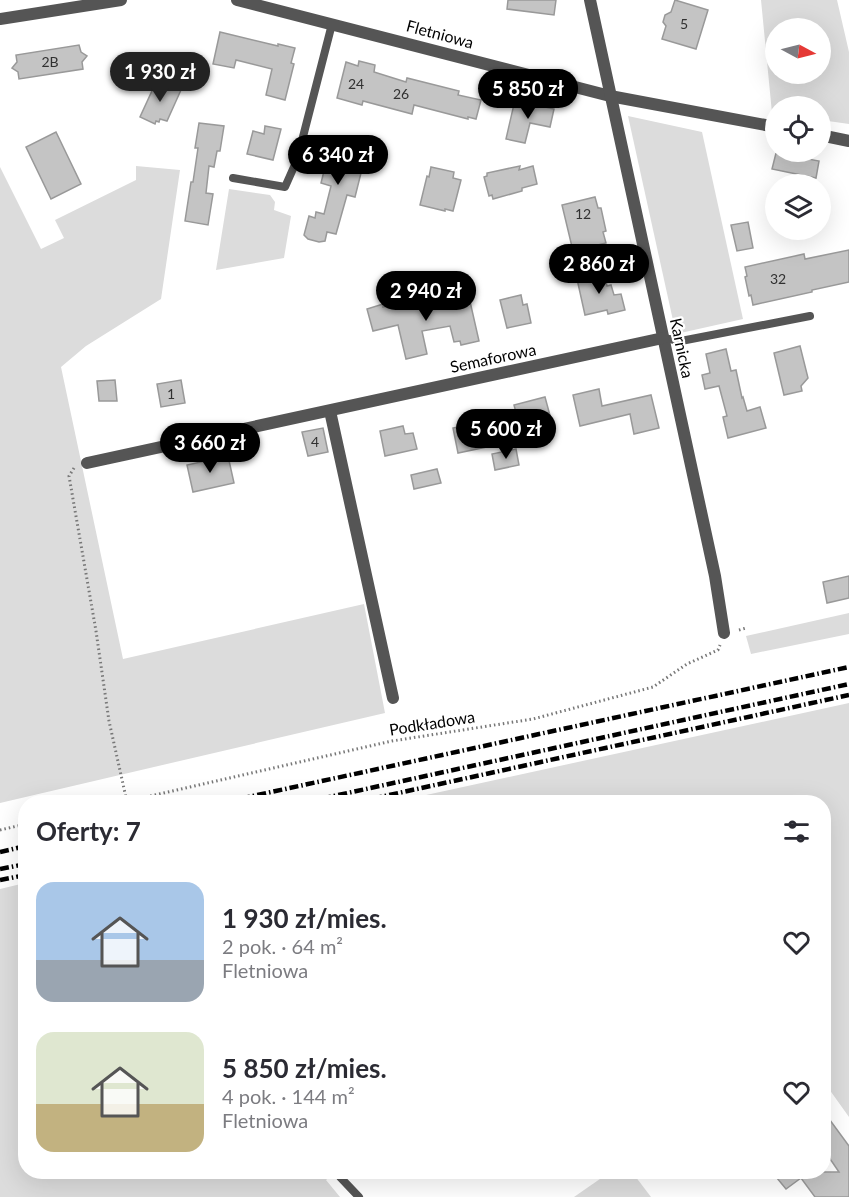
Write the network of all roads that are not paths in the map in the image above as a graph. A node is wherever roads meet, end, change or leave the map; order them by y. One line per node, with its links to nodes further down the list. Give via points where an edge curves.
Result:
1 (121, 0): 4 (street)
2 (237, 0): 5 (street, Fletniowa)
3 (590, 0): 6 (street, Karnicka)
4 (0, 19)
5 (332, 24): 6 (street, Fletniowa); 10 (lane, via 297,160 285,187)
6 (610, 96): 7 (street, Fletniowa); 12 (street, Karnicka)
7 (765, 125)
8 (831, 137): 9 (street)
9 (849, 141)
10 (233, 178)
11 (810, 316): 12 (lane, via 681,341)
12 (663, 338): 13 (street, Semaforowa); 15 (street, Karnicka)
13 (330, 411): 14 (street, Semaforowa); 16 (street)
14 (87, 464)
15 (724, 633)
16 (393, 698)
17 (342, 1179): 18 (lane)
18 (359, 1197)

